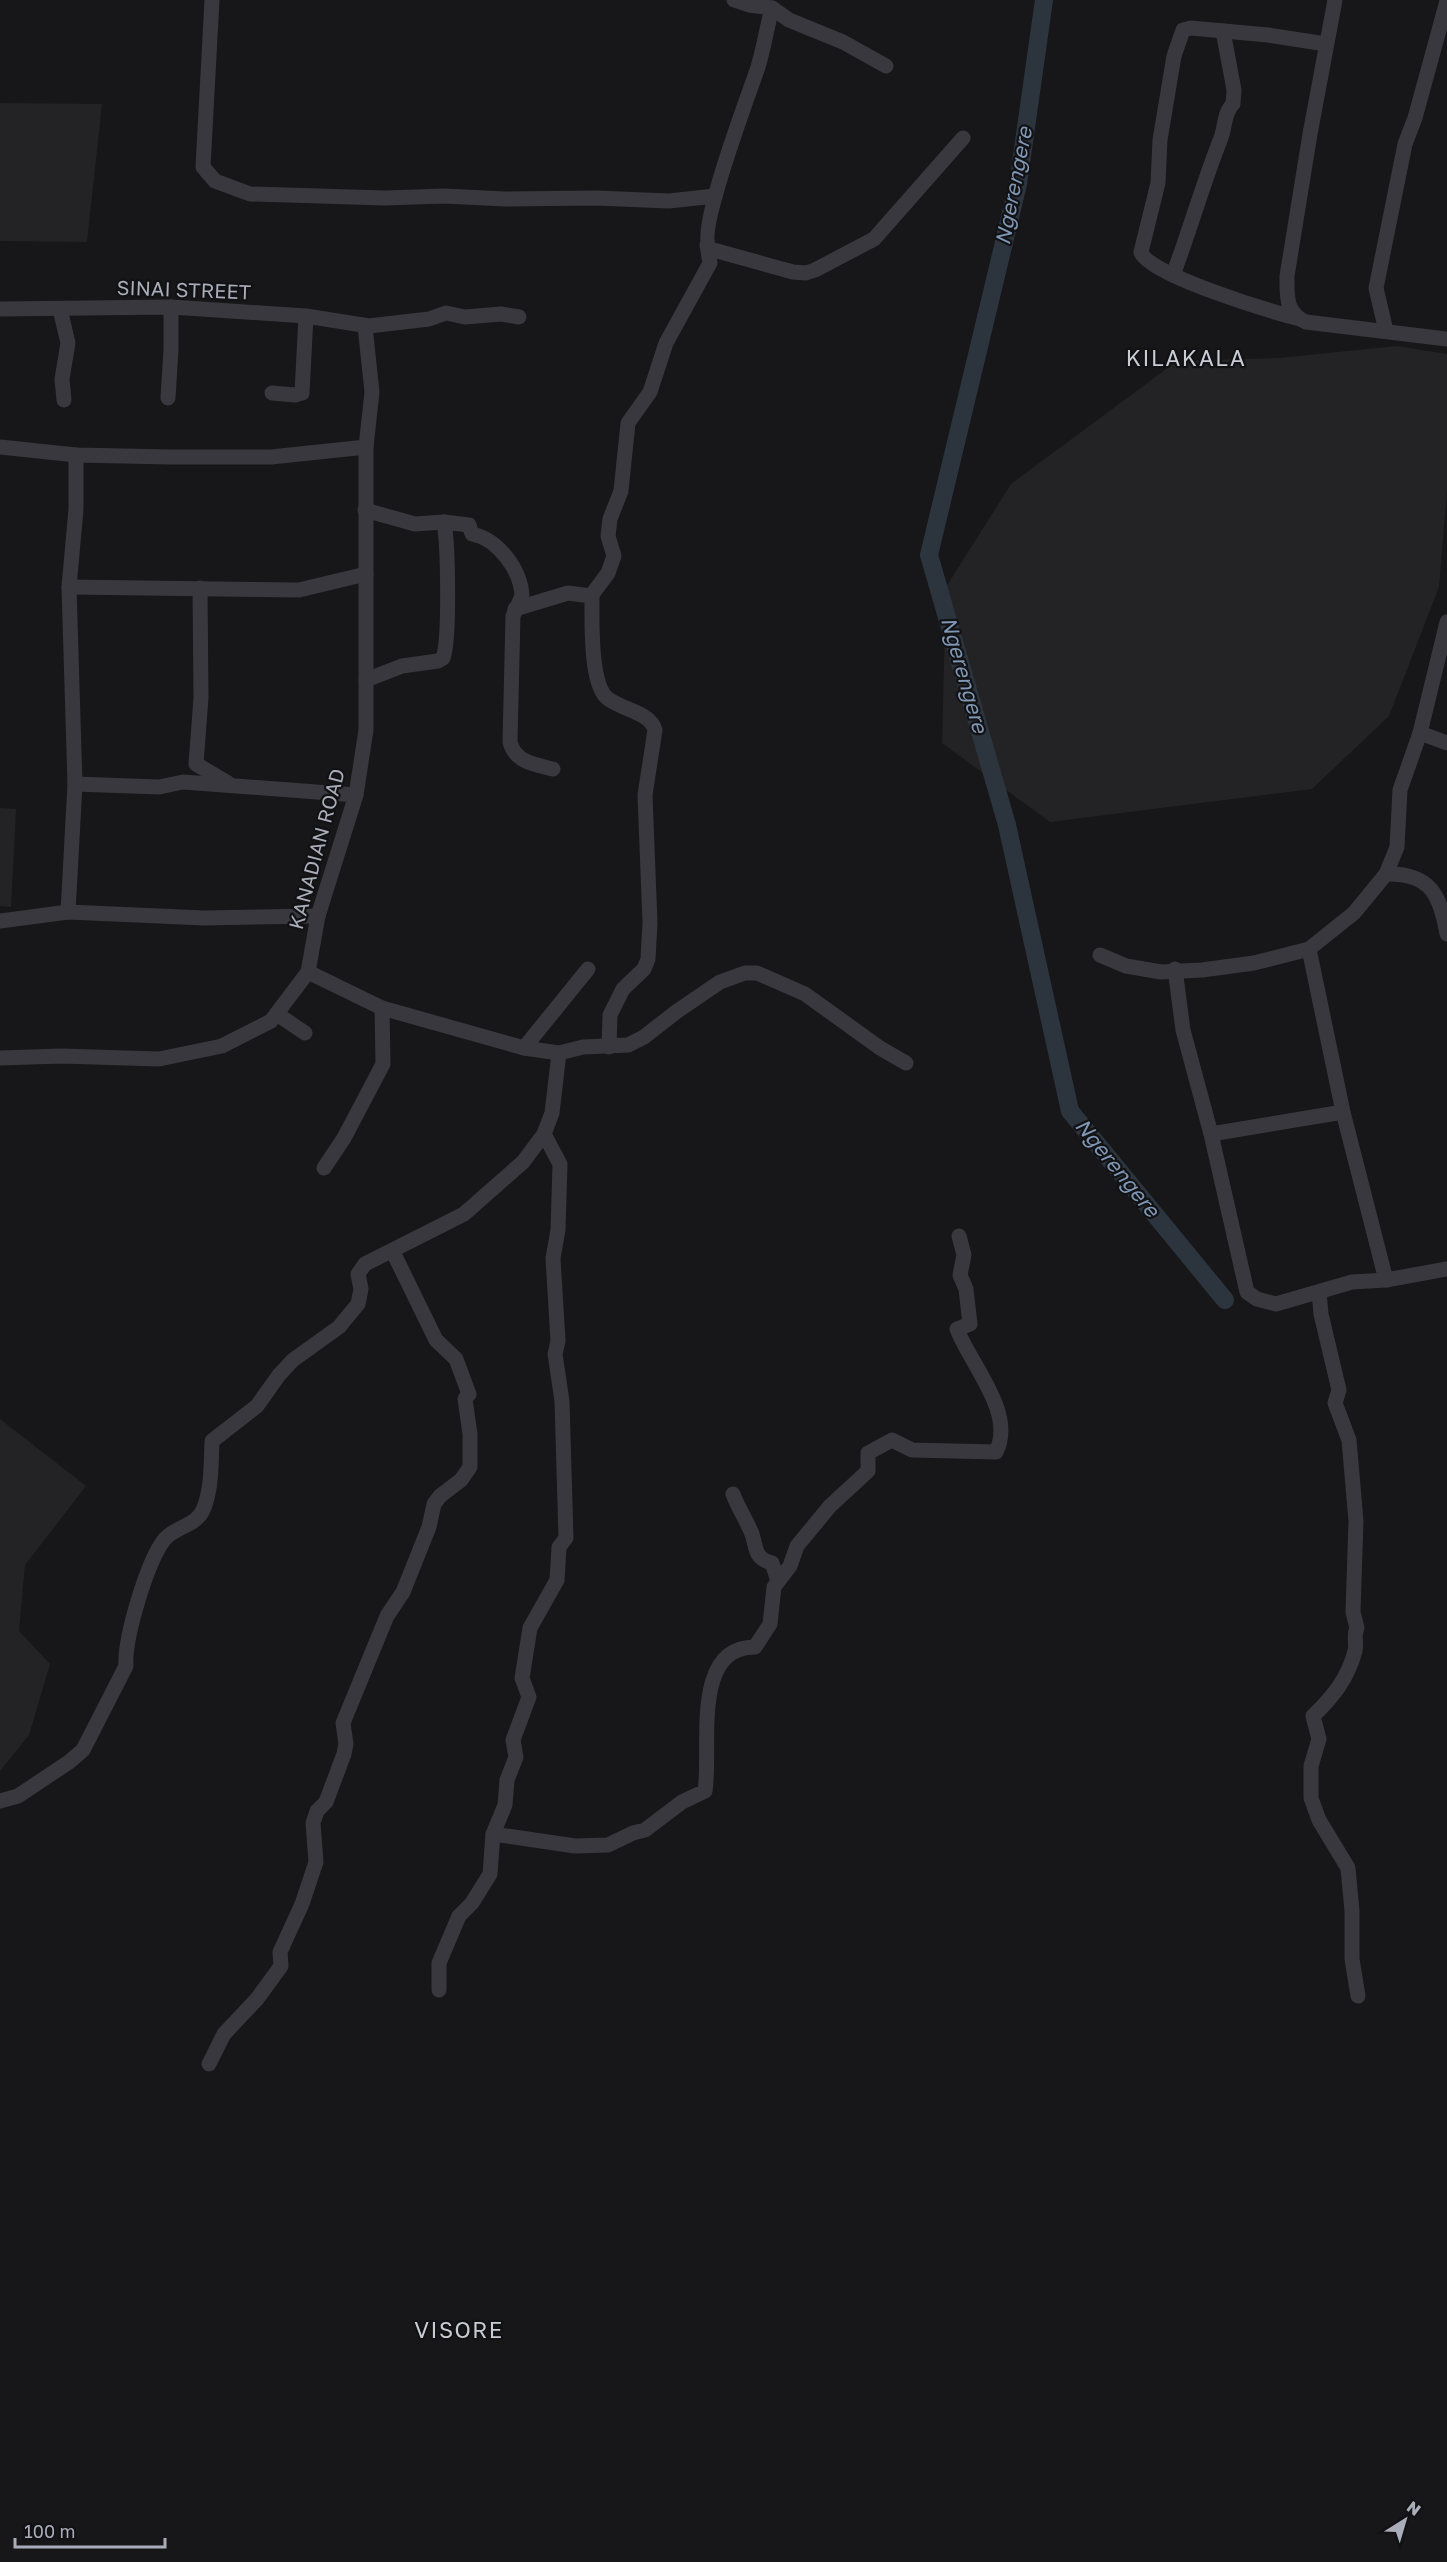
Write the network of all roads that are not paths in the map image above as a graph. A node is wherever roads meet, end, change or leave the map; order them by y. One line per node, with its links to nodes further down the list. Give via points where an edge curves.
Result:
1 (212, 0): 10 (street, via 203,167 215,181 235,190 327,197 669,201)
2 (734, 0): 5 (street)
3 (1335, 0): 7 (street)
4 (1447, 1): 20 (street, via 1405,144 1376,288)
5 (772, 8): 8 (street); 10 (street)
6 (1223, 31): 7 (street); 12 (street, via 1233,104 1228,108); 12 (street, via 1183,30 1174,56 1160,140 1158,183 1141,252 1149,263)
7 (1326, 44): 18 (street, via 1287,276 1286,300)
8 (886, 66)
9 (963, 138): 11 (street, via 874,239 814,270 788,271 715,251)
10 (716, 196): 11 (street)
11 (707, 244): 33 (street, via 710,263 666,343 650,392 628,423 621,492 609,519 608,536 614,556 608,573)
12 (1173, 275): 18 (street, via 1236,300)
13 (171, 307): 15 (street, SINAI STREET); 16 (street, SINAI STREET); 23 (street)
14 (0, 309): 15 (street, SINAI STREET)
15 (60, 309): 24 (street, via 68,343 62,379)
16 (306, 316): 19 (street, SINAI STREET); 22 (street, via 302,393)
17 (519, 317): 19 (street, SINAI STREET, via 446,313 429,319)
18 (1300, 318): 20 (street, via 1306,322)
19 (365, 326): 26 (street, KANADIAN ROAD, via 372,392)
20 (1386, 331): 21 (street)
21 (1447, 339)
22 (272, 393)
23 (168, 398)
24 (64, 400)
25 (0, 447): 27 (street)
26 (366, 447): 27 (street, via 272,457); 28 (street, KANADIAN ROAD)
27 (76, 455): 31 (street)
28 (365, 510): 29 (street, via 415,524); 30 (street, KANADIAN ROAD)
29 (444, 522): 34 (street, via 469,525 472,534 488,540 504,556 522,591); 36 (street, via 447,620 443,658 402,666)
30 (366, 574): 32 (street, via 299,590); 36 (street, KANADIAN ROAD)
31 (69, 587): 32 (street); 42 (street)
32 (200, 588): 39 (street, via 201,698)
33 (592, 595): 34 (street, via 568,593); 58 (street, via 595,667 601,689 616,704 651,721 655,730 645,795 648,958 644,969 623,989 610,1015)
34 (515, 609): 40 (street, via 508,706 511,749 524,762)
35 (1447, 622): 37 (street)
36 (366, 680): 44 (street, KANADIAN ROAD, via 366,730)
37 (1420, 733): 38 (street); 45 (street, via 1400,790 1397,847)
38 (1447, 743)
39 (196, 764): 41 (street); 43 (street)
40 (553, 769)
41 (183, 782): 42 (street, via 159,787); 43 (street)
42 (75, 784): 46 (street)
43 (234, 786): 44 (street)
44 (356, 795): 47 (street, KANADIAN ROAD)
45 (1386, 874): 49 (street, via 1414,878 1434,889); 50 (street, via 1354,913)
46 (68, 912): 47 (street, via 204,918); 48 (street)
47 (318, 916): 54 (street, KANADIAN ROAD)
48 (0, 921)
49 (1447, 934)
50 (1309, 949): 53 (street, via 1254,963 1202,970); 63 (street)
51 (1100, 955): 53 (street, via 1142,970)
52 (588, 969): 59 (street)
53 (1174, 969): 65 (street, via 1183,1030)
54 (308, 972): 55 (street); 56 (street, KANADIAN ROAD)
55 (382, 1008): 59 (street); 66 (street, via 382,1064)
56 (277, 1014): 57 (street); 61 (street, KANADIAN ROAD, via 263,1026 222,1046 159,1059)
57 (305, 1033)
58 (609, 1047): 60 (street, via 583,1047); 62 (street, via 628,1045 644,1037 711,987 752,972 805,994)
59 (524, 1048): 60 (street)
60 (559, 1053): 64 (street, via 552,1113)
61 (0, 1058)
62 (906, 1063)
63 (1343, 1112): 65 (street); 70 (street)
64 (544, 1134): 68 (street, via 524,1162 464,1214); 75 (street, via 560,1164 554,1258 558,1341 555,1354 562,1401 566,1538 559,1547 557,1580 530,1628 522,1678 529,1697 513,1740 516,1756 507,1780 505,1805)
65 (1211, 1134): 71 (street, via 1245,1288 1255,1298 1276,1304)
66 (324, 1168)
67 (959, 1236): 73 (street, via 964,1255 960,1275 966,1289 970,1324 957,1329 998,1410 997,1450 912,1450 892,1440 874,1448 868,1453 868,1471 801,1540 790,1566)
68 (393, 1252): 74 (street, via 375,1258 358,1274 358,1304 339,1328 293,1360 257,1406 212,1441 208,1495 202,1512 166,1538 158,1550 137,1600 125,1652 126,1666 83,1750 18,1796); 78 (street, via 436,1340 456,1359 462,1374 469,1394 465,1400 470,1467 435,1504 404,1592 387,1616 343,1724 344,1754 326,1802 313,1823 316,1862 280,1952 281,1966 224,2034)
69 (1447, 1269): 70 (street)
70 (1386, 1280): 71 (street, via 1352,1282)
71 (1319, 1292): 77 (street, via 1339,1390 1335,1403 1349,1440 1356,1521 1353,1612 1357,1628 1356,1649 1336,1694 1313,1716 1318,1739 1309,1784 1319,1820 1348,1868 1353,1974)
72 (733, 1494): 73 (street, via 752,1534 754,1550 762,1560 772,1563)
73 (778, 1581): 75 (street, via 770,1624 755,1647 734,1654 714,1671 708,1695 705,1791 682,1802 645,1830 608,1845 575,1846)
74 (0, 1801)
75 (493, 1834): 76 (street, via 490,1874 459,1916 439,1963)
76 (439, 1990)
77 (1358, 1996)
78 (209, 2064)

